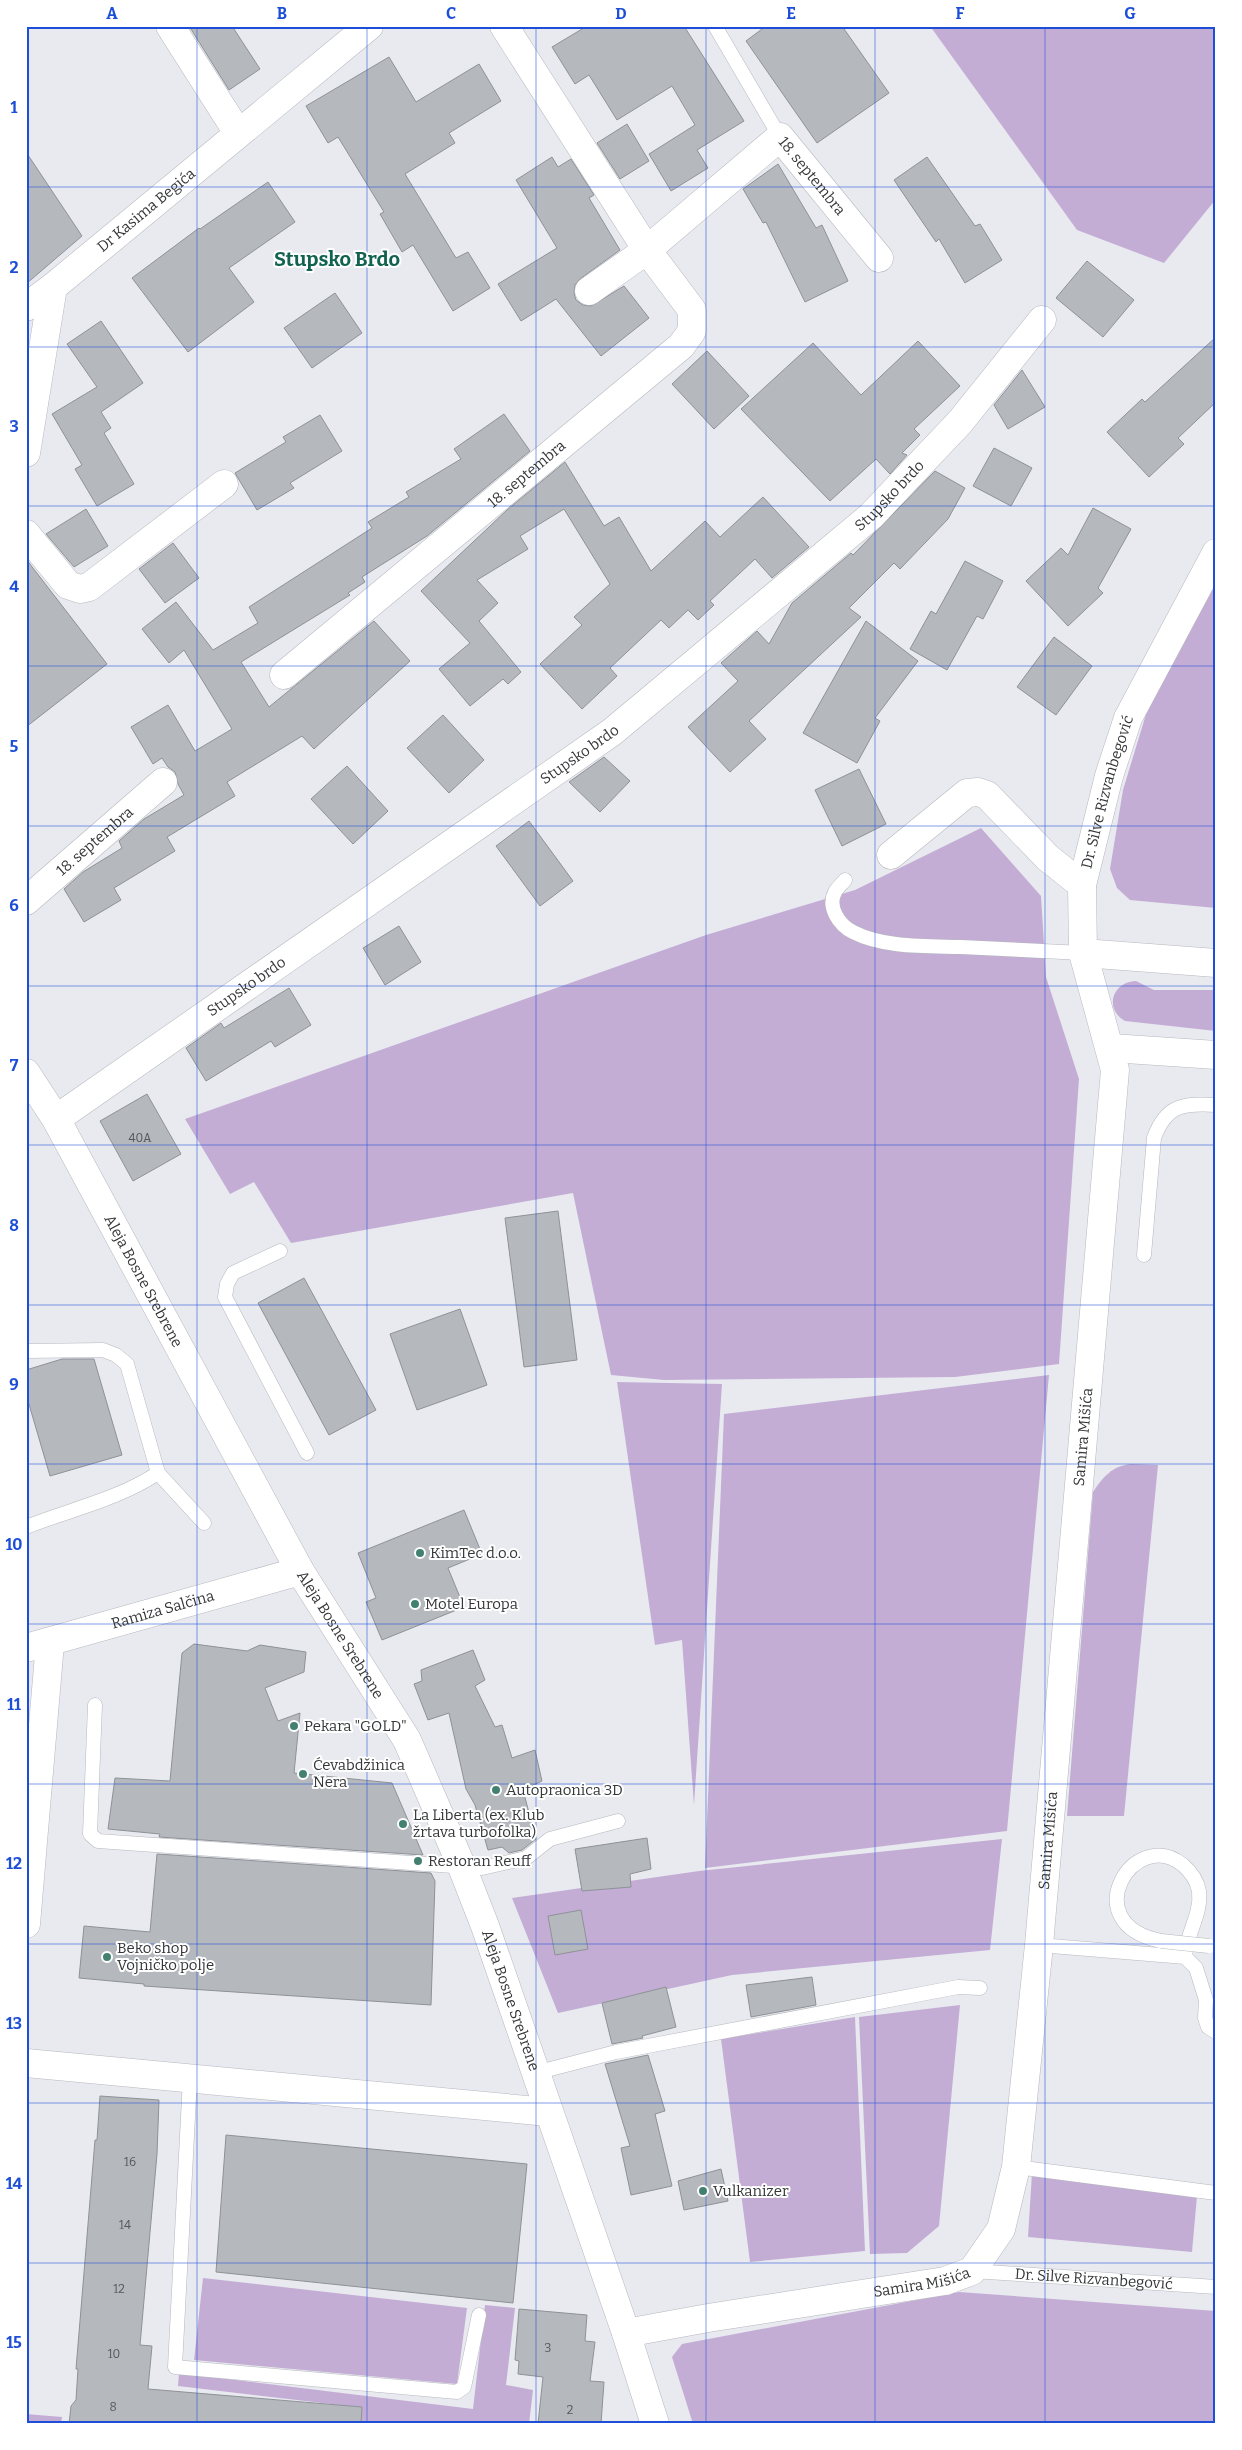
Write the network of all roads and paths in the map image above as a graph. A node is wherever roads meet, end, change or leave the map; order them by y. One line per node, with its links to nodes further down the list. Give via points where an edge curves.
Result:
1 (170, 26): 5 (street)
2 (369, 26): 5 (street, Dr Kasima Begića)
3 (504, 26): 7 (street, 18. septembra)
4 (715, 26): 6 (lane)
5 (238, 133): 9 (street, Dr Kasima Begića)
6 (780, 137): 7 (street, 18. septembra); 8 (street, 18. septembra)
7 (647, 250): 10 (street, 18. septembra); 17 (street, 18. septembra, via 692,310 692,331 681,346)
8 (879, 258)
9 (53, 287): 11 (street, Dr Kasima Begića); 13 (street)
10 (589, 292)
11 (26, 307)
12 (1042, 320): 29 (street, Stupsko brdo, via 960,422 871,516 612,732)
13 (26, 452)
14 (224, 484): 15 (street, via 89,587 80,589 68,585)
15 (26, 534)
16 (1216, 553): 21 (street, Dr. Silve Rizvanbegović, via 1128,718 1109,776)
17 (284, 675)
18 (163, 782): 22 (street, 18. septembra)
19 (890, 854): 21 (street, via 967,793 978,792 987,795 1048,858)
20 (845, 880): 23 (lane, via 834,892 835,917 851,932 861,936 891,943)
21 (1082, 885): 23 (street, Dr. Silve Rizvanbegović)
22 (26, 901)
23 (1083, 953): 24 (street); 25 (street, Dr. Silve Rizvanbegović)
24 (1216, 963)
25 (1111, 1048): 26 (street); 43 (street, Samira Mišića, via 1115,1070)
26 (1216, 1054)
27 (26, 1073): 29 (street, Aleja Bosne Srebrene)
28 (1216, 1105): 31 (lane, via 1184,1105 1172,1110 1159,1124 1154,1138)
29 (56, 1119): 37 (street, Aleja Bosne Srebrene)
30 (280, 1251): 33 (lane, via 232,1273 225,1297)
31 (1144, 1255)
32 (26, 1351): 34 (lane, via 103,1350 127,1364)
33 (307, 1453)
34 (158, 1473): 35 (lane); 36 (lane, via 116,1497)
35 (204, 1523)
36 (26, 1527)
37 (300, 1571): 38 (street, Ramiza Salčina); 41 (street, Aleja Bosne Srebrene, via 407,1740)
38 (38, 1645): 42 (street)
39 (95, 1705): 41 (lane, via 90,1834 98,1841)
40 (618, 1821): 41 (lane, via 550,1839 526,1858 482,1868)
41 (462, 1867): 49 (street, Aleja Bosne Srebrene)
42 (26, 1924)
43 (1039, 1945): 45 (lane); 52 (street, Samira Mišića)
44 (1212, 1947): 45 (lane, bridge, via 1161,1941 1130,1930 1118,1911 1116,1900 1121,1878 1136,1862 1158,1856 1179,1862 1195,1878 1199,1888 1198,1911 1188,1934)
45 (1185, 1958): 47 (lane, via 1196,1968 1206,2000 1205,2018 1208,2027)
46 (980, 1988): 49 (lane, via 958,1987 635,2048)
47 (1216, 2032)
48 (26, 2063): 50 (street)
49 (535, 2073): 51 (street, Aleja Bosne Srebrene)
50 (190, 2078): 51 (street); 56 (lane, via 175,2367 456,2392 464,2387)
51 (548, 2112): 57 (street, Aleja Bosne Srebrene)
52 (1016, 2166): 53 (lane); 54 (street, Samira Mišića, via 1001,2229)
53 (1216, 2193)
54 (972, 2271): 55 (lane, Dr. Silve Rizvanbegović); 57 (street, Samira Mišića, via 945,2282)
55 (1216, 2287)
56 (479, 2315)
57 (626, 2333): 58 (street, Aleja Bosne Srebrene)
58 (655, 2424)

